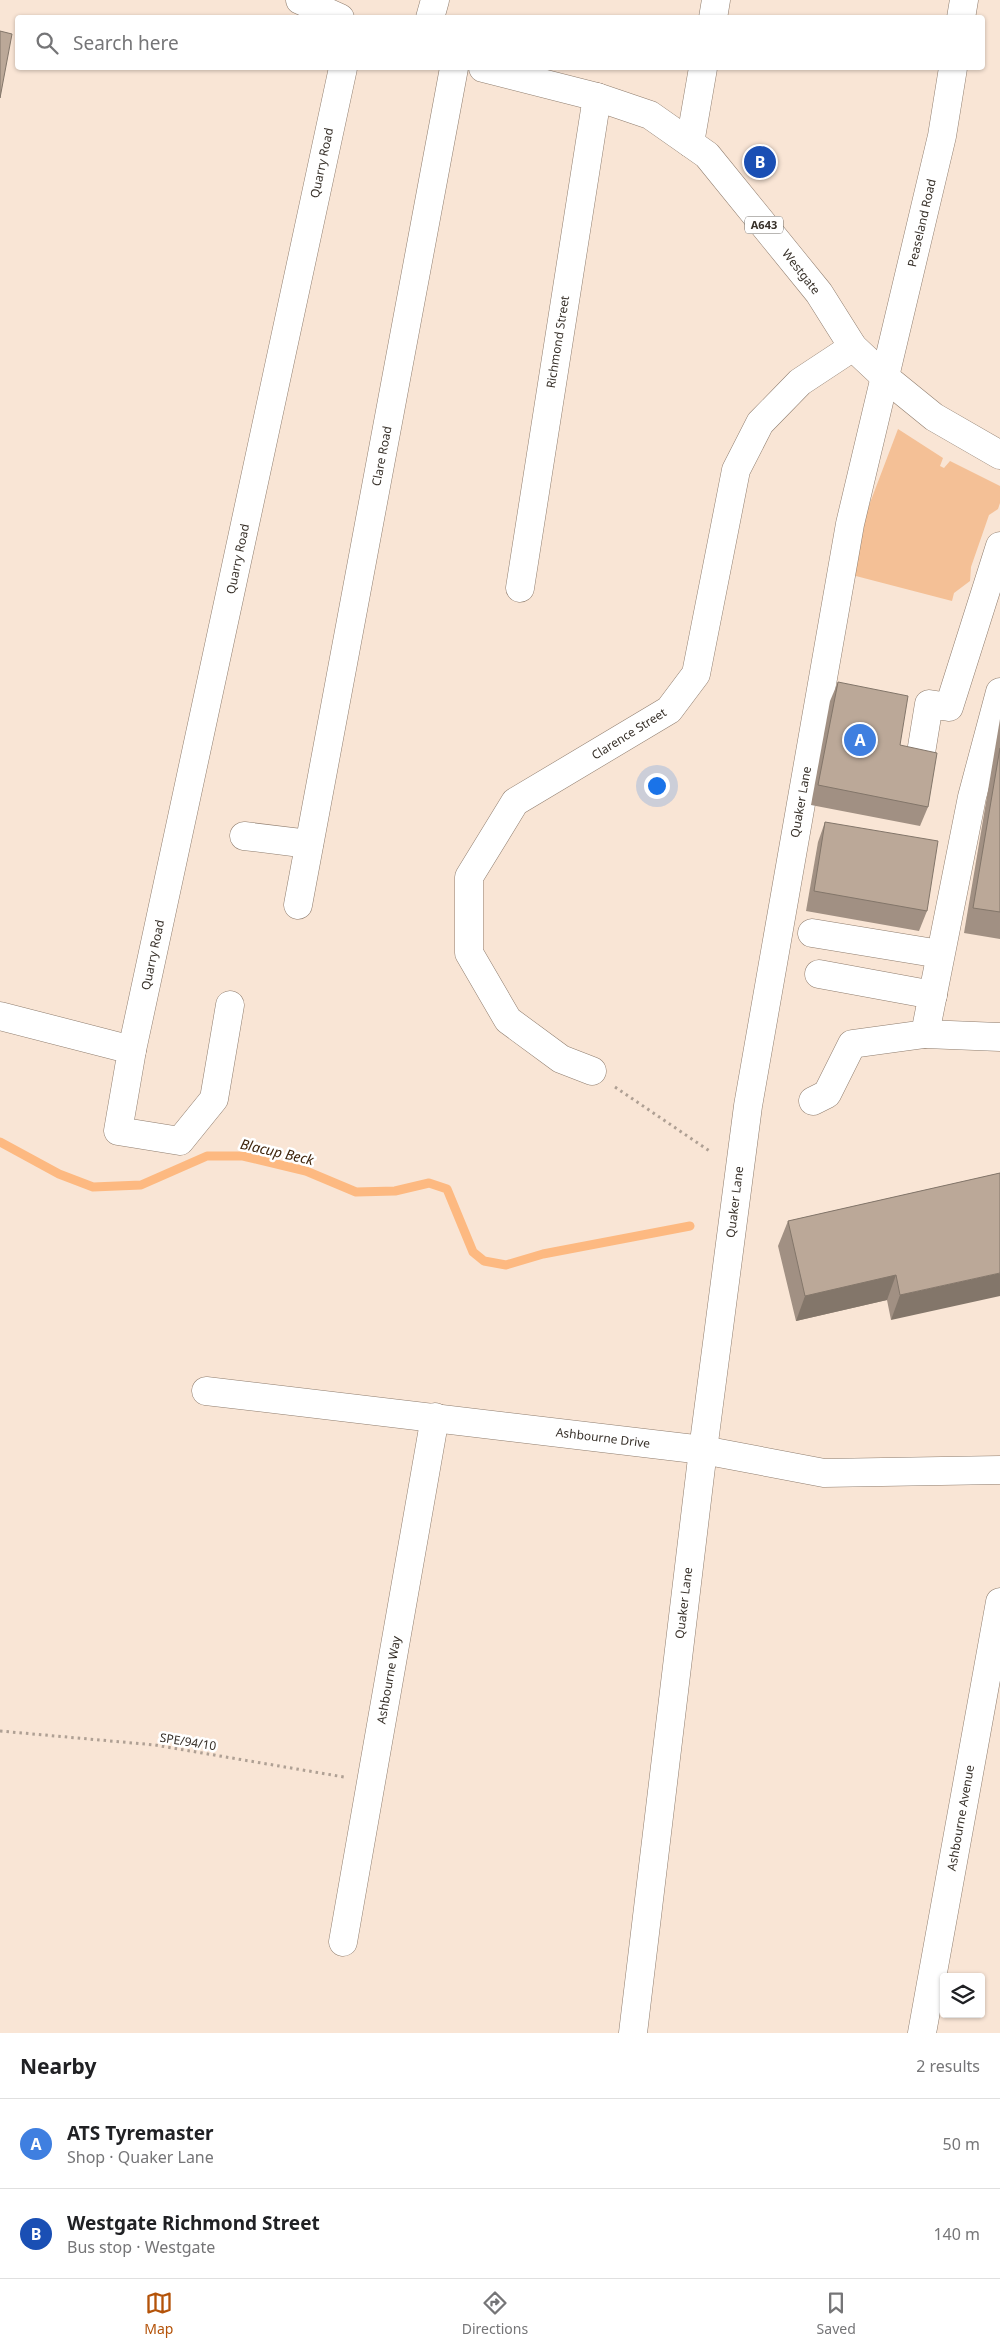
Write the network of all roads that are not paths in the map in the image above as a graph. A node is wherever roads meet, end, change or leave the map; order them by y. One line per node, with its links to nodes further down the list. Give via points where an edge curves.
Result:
1 (300, 0): 5 (street)
2 (435, 0): 6 (street)
3 (716, 0): 7 (street)
4 (964, 0): 8 (street)
5 (333, 15)
6 (431, 15)
7 (714, 15)
8 (962, 15)
9 (343, 70): 34 (street, Quarry Road)
10 (454, 70): 24 (street, Clare Road)
11 (491, 70): 14 (street, Westgate / A643)
12 (704, 70): 15 (street)
13 (953, 70): 17 (street, Peaseland Road, via 942,136)
14 (597, 97): 15 (street, Westgate / A643, via 650,115); 20 (street, Richmond Street)
15 (690, 143): 16 (street, Westgate / A643, via 707,155 757,216 819,294)
16 (853, 347): 17 (street, Westgate / A643); 35 (street, Clarence Street, via 800,382 760,423 736,470 696,674 669,710 515,802 469,877 469,953 508,1020 561,1059)
17 (886, 378): 18 (street, Westgate / A643, via 934,418); 39 (street, Quaker Lane, via 850,524 748,1106)
18 (1000, 455)
19 (1000, 546): 22 (street, via 949,707 929,704)
20 (520, 588)
21 (1000, 692): 27 (street, via 972,797)
22 (920, 758)
23 (244, 836): 24 (street)
24 (309, 844): 25 (street, Clare Road)
25 (298, 905)
26 (812, 933): 27 (street)
27 (940, 954): 29 (street)
28 (819, 974): 29 (street)
29 (933, 995): 32 (street)
30 (230, 1006): 34 (street, Quarry Road, via 214,1099 180,1141 118,1131)
31 (0, 1016): 34 (street)
32 (925, 1034): 33 (street); 36 (street, via 852,1044 827,1094)
33 (1000, 1037)
34 (132, 1050)
35 (592, 1071)
36 (813, 1101)
37 (206, 1391): 38 (street, Ashbourne Drive)
38 (435, 1417): 39 (street, Ashbourne Drive); 42 (street, Ashbourne Way)
39 (703, 1450): 40 (street, Ashbourne Drive, via 824,1473); 43 (street, Quaker Lane)
40 (1000, 1470)
41 (1000, 1602): 44 (street, Ashbourne Avenue)
42 (343, 1942)
43 (633, 2033)
44 (922, 2033)

